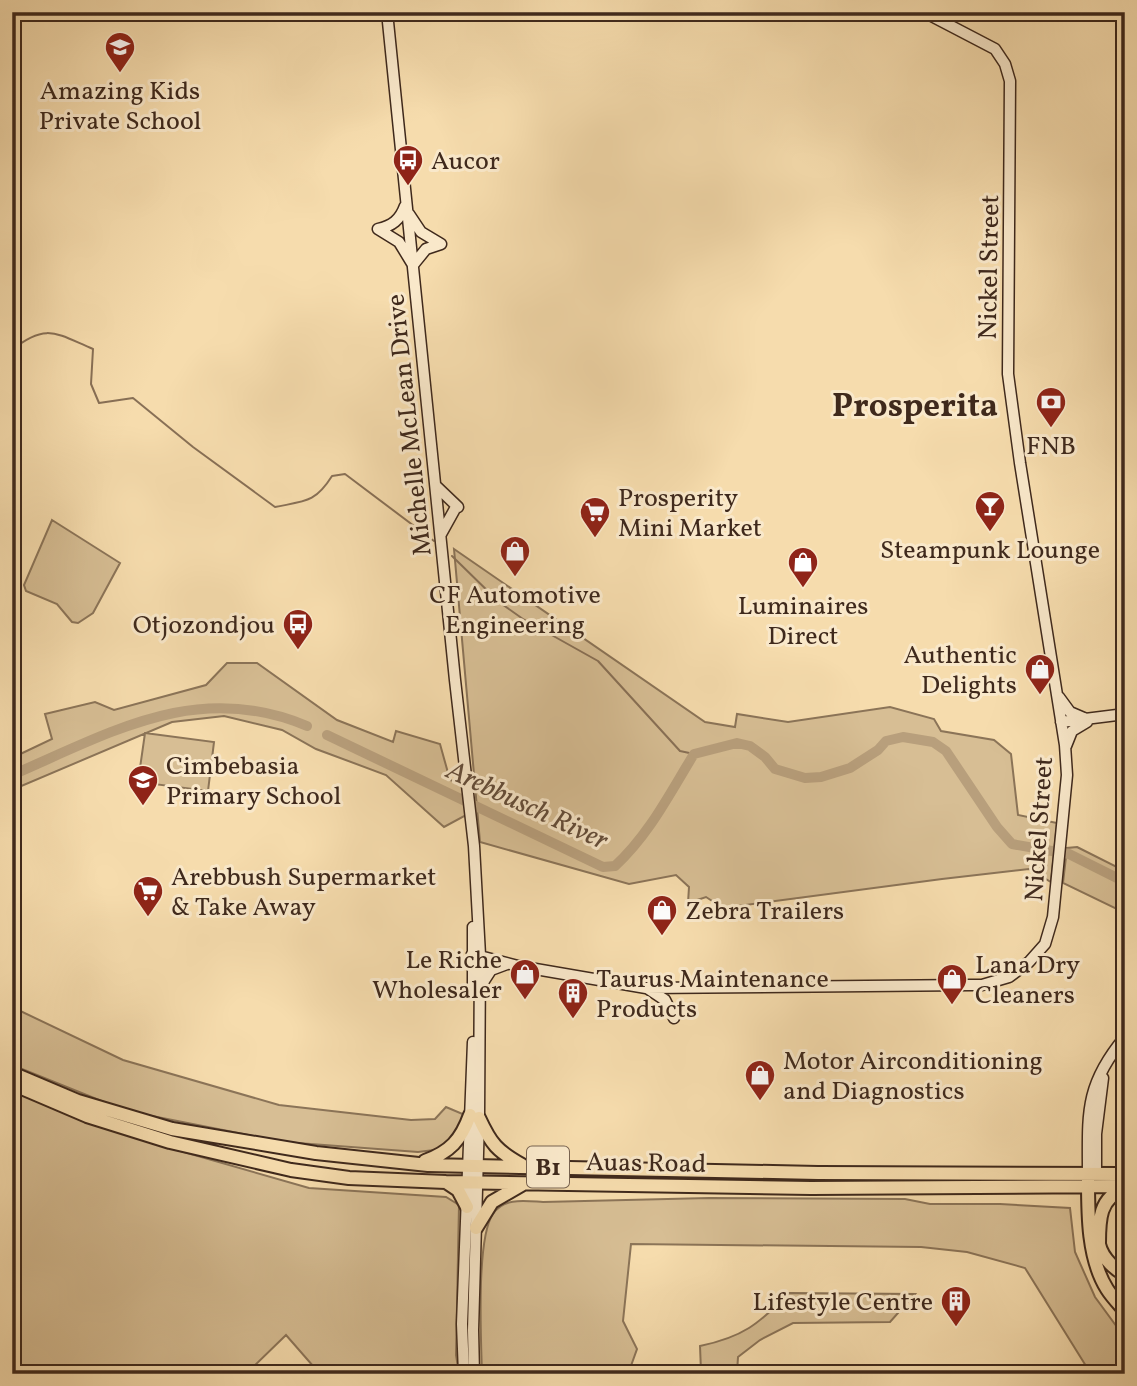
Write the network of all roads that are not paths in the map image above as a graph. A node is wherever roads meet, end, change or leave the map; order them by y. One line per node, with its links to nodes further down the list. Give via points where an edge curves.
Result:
1 (387, 12): 3 (street, Michelle McLean Drive)
2 (924, 12): 7 (street, Nickel Street, via 995,48 1010,81 1008,374)
3 (406, 204): 4 (street, Michelle McLean Drive); 4 (street, via 398,220 378,229 400,242); 4 (street, via 421,232 441,244 426,249)
4 (412, 265): 5 (street, Michelle McLean Drive)
5 (436, 486): 6 (street, Michelle McLean Drive); 6 (street, via 457,507)
6 (440, 534): 12 (street, Michelle McLean Drive)
7 (1057, 690): 9 (street, via 1070,712); 10 (street, Nickel Street)
8 (1125, 714): 9 (street)
9 (1098, 719): 10 (street); 11 (street, via 1084,722 1072,732)
10 (1061, 722): 11 (street, Nickel Street)
11 (1066, 753): 17 (street, Nickel Street, via 1053,917 1045,944 1029,962 1001,980 971,985)
12 (471, 832): 13 (street, Michelle McLean Drive); 14 (street, Michelle McLean Drive)
13 (479, 931): 14 (street, Michelle McLean Drive); 15 (street, via 485,948)
14 (476, 955): 15 (street, Nickel Street); 16 (street, Michelle McLean Drive); 22 (street, Michelle McLean Drive)
15 (507, 964): 16 (street, via 491,970); 17 (street, Nickel Street)
16 (479, 988): 22 (street, Michelle McLean Drive)
17 (646, 988): 18 (street, via 665,1000)
18 (674, 1018)
19 (1125, 1037): 27 (street, via 1107,1059 1089,1106)
20 (12, 1073): 23 (highway, Auas Road / B1, via 78,1101 172,1129)
21 (12, 1084): 28 (highway, Auas Road / B1, via 121,1127 245,1160 349,1178)
22 (475, 1116): 23 (highway, via 453,1146); 24 (street, Michelle McLean Drive); 25 (highway, via 497,1150)
23 (418, 1164): 24 (highway, Auas Road / B1)
24 (473, 1165): 25 (highway, Auas Road / B1); 29 (street, Michelle McLean Drive)
25 (524, 1166): 27 (highway, Auas Road / B1)
26 (1125, 1174): 27 (highway, Auas Road / B1)
27 (1092, 1181): 30 (highway, Auas Road / B1, via 811,1188); 31 (highway, Auas Road / B1); 34 (highway); 36 (highway, via 1095,1257 1106,1288)
28 (446, 1182): 29 (highway, Auas Road / B1); 32 (highway, via 458,1190)
29 (473, 1182): 30 (highway, Auas Road / B1); 32 (street); 33 (street)
30 (526, 1183): 33 (highway, via 492,1202)
31 (1125, 1188): 34 (highway, via 1107,1199 1100,1213)
32 (467, 1207): 37 (street)
33 (476, 1228): 38 (street)
34 (1098, 1244): 35 (highway, via 1110,1264)
35 (1125, 1275)
36 (1125, 1311)
37 (464, 1374)
38 (474, 1374)

